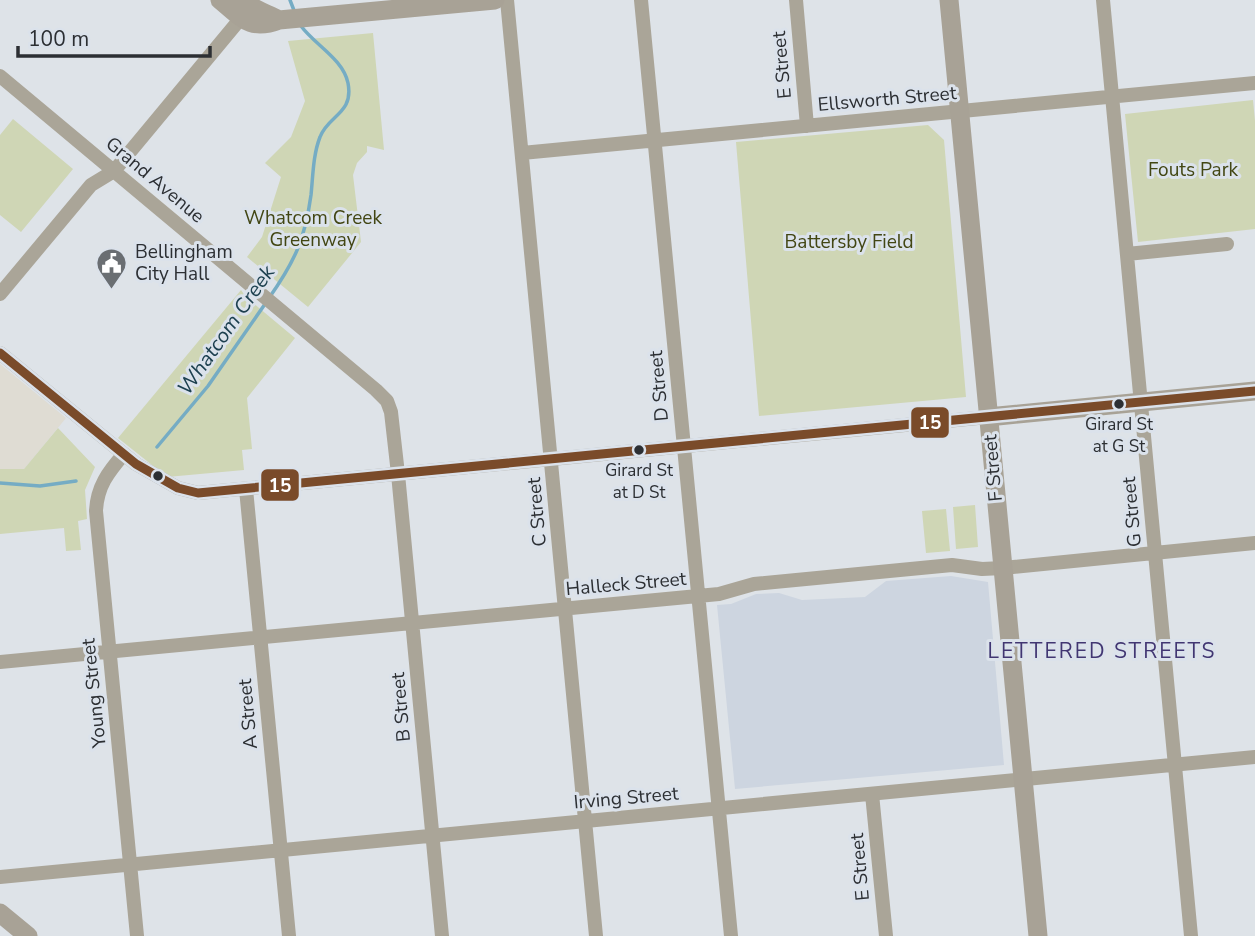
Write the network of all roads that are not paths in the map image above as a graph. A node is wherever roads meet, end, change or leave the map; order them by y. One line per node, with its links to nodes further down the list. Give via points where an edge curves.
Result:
1 (220, 0): 8 (street)
2 (495, 0): 8 (street, via 279,20)
3 (508, 0): 15 (street, C Street)
4 (641, 0): 14 (street, D Street)
5 (796, 0): 13 (street, E Street)
6 (949, 0): 12 (street, F Street)
7 (1103, 0): 11 (street, G Street)
8 (244, 8): 16 (street)
9 (0, 76): 16 (street, Grand Avenue)
10 (1255, 83): 11 (street, Ellsworth Street)
11 (1112, 97): 12 (street, Ellsworth Street); 18 (street, G Street)
12 (960, 111): 13 (street, Ellsworth Street); 23 (street, F Street)
13 (807, 126): 14 (street, Ellsworth Street)
14 (655, 140): 15 (street, Ellsworth Street); 24 (street, D Street)
15 (522, 153): 26 (street, C Street)
16 (114, 171): 19 (street, via 91,185); 27 (street, Grand Avenue, via 387,401)
17 (1227, 244): 18 (street)
18 (1127, 254): 22 (street, G Street)
19 (0, 295)
20 (0, 353): 25 (street)
21 (1255, 391): 22 (street)
22 (1141, 402): 23 (street); 30 (street, G Street)
23 (988, 417): 24 (street); 31 (street, F Street)
24 (684, 446): 26 (street); 32 (street, D Street)
25 (124, 454): 28 (street, via 152,475 188,492); 36 (street, Young Street, via 106,476 96,502)
26 (551, 459): 27 (street); 33 (street, C Street)
27 (398, 474): 28 (street); 34 (street, B Street)
28 (246, 489): 35 (street, A Street)
29 (1255, 544): 30 (street, Halleck Street)
30 (1155, 553): 31 (street, Halleck Street); 39 (street, G Street)
31 (1003, 568): 32 (street, Halleck Street, via 926,567 754,584); 40 (street, F Street)
32 (698, 596): 33 (street, Halleck Street); 42 (street, D Street)
33 (565, 609): 34 (street, Halleck Street); 43 (street, C Street)
34 (412, 623): 35 (street, Halleck Street); 44 (street, B Street)
35 (260, 638): 36 (street, Halleck Street); 45 (street, A Street)
36 (110, 652): 37 (street, Halleck Street); 46 (street, Young Street)
37 (0, 662)
38 (1255, 757): 39 (street, Irving Street)
39 (1175, 764): 40 (street, Irving Street); 57 (street, G Street)
40 (1023, 779): 41 (street, Irving Street); 56 (street, F Street)
41 (872, 794): 42 (street, Irving Street); 55 (street, E Street)
42 (719, 808): 43 (street, Irving Street); 54 (street, D Street)
43 (585, 821): 44 (street, Irving Street); 53 (street, C Street)
44 (433, 836): 45 (street, Irving Street); 52 (street, B Street)
45 (280, 850): 46 (street, Irving Street); 51 (street, A Street)
46 (130, 865): 47 (street, Irving Street); 50 (street, Young Street)
47 (0, 877)
48 (0, 913): 49 (street)
49 (28, 936)
50 (137, 936)
51 (289, 936)
52 (442, 936)
53 (596, 936)
54 (731, 936)
55 (886, 936)
56 (1038, 936)
57 (1191, 936)

